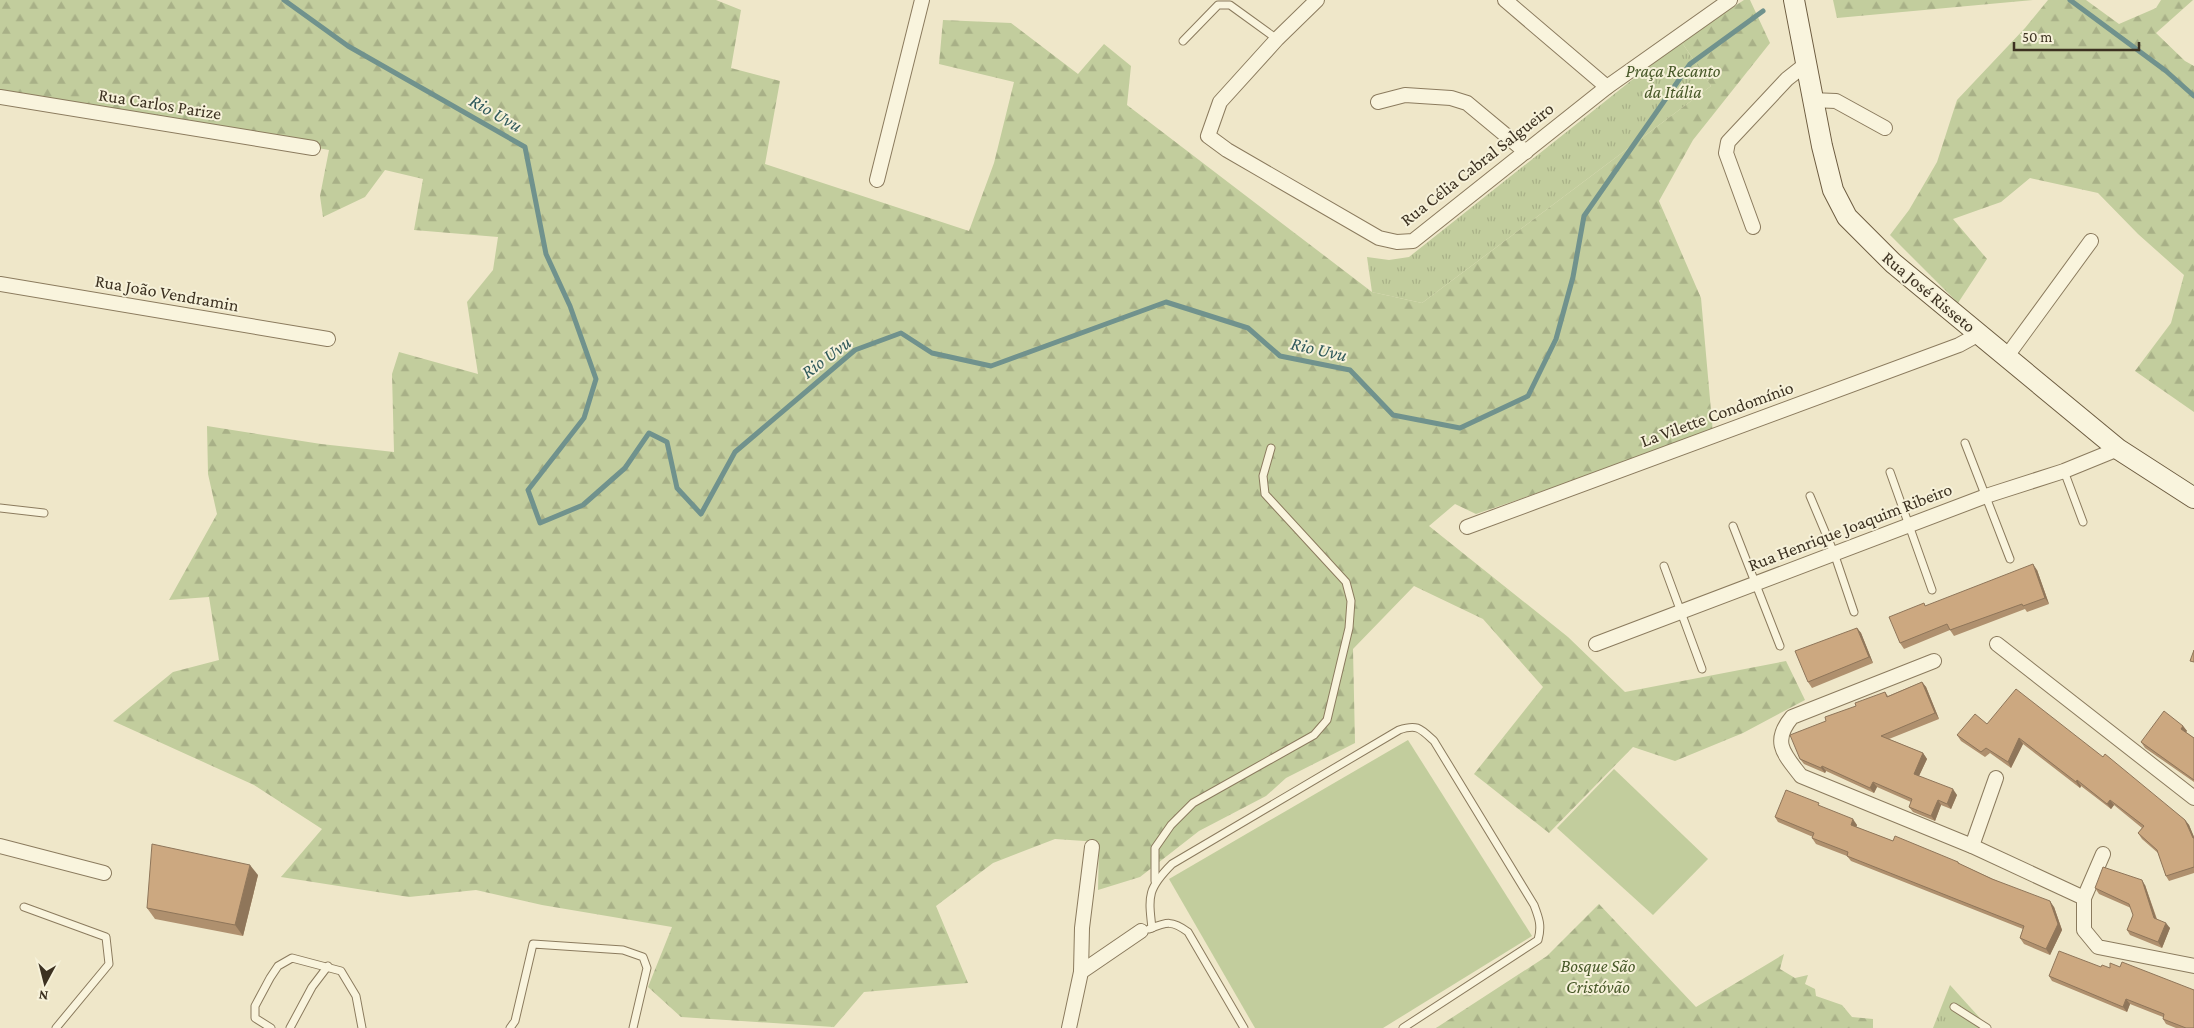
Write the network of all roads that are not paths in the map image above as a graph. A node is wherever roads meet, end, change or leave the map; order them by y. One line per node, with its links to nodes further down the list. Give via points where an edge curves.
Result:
1 (922, 0): 16 (street)
2 (1317, 0): 6 (street)
3 (1505, 0): 9 (street)
4 (1730, 0): 9 (street, Rua Célia Cabral Salgueiro)
5 (1794, 0): 8 (main road, Rua José Risseto)
6 (1277, 39): 7 (lane, via 1230,5 1218,5); 15 (street, Rua Célia Cabral Salgueiro, via 1220,102 1208,136 1378,238 1413,241)
7 (1183, 41)
8 (1806, 64): 11 (main road, Rua José Risseto); 17 (street, via 1728,142 1726,153)
9 (1607, 87): 15 (street, Rua Célia Cabral Salgueiro)
10 (0, 97): 14 (street, Rua Carlos Parize)
11 (1811, 100): 13 (street, via 1836,101); 20 (main road, Rua José Risseto, via 1833,190 1847,217 1893,263)
12 (1378, 102): 15 (street, via 1405,96 1451,98 1467,103)
13 (1885, 128)
14 (313, 148)
15 (1526, 152)
16 (878, 180)
17 (1753, 226)
18 (2091, 241): 22 (street)
19 (0, 284): 21 (street, Rua João Vendramin)
20 (1979, 334): 22 (main road, Rua José Risseto); 36 (street, La Vilette Condomínio, via 1950,348)
21 (328, 339)
22 (2007, 356): 25 (main road, Rua José Risseto)
23 (1965, 443): 29 (lane)
24 (1271, 448): 56 (lane, via 1263,476 1265,494 1346,582 1352,601 1349,628 1327,720 1314,735 1193,802 1155,848)
25 (2118, 449): 26 (street, Rua Henrique Joaquim Ribeiro); 30 (main road, Rua José Risseto)
26 (2064, 470): 29 (street, Rua Henrique Joaquim Ribeiro); 33 (lane)
27 (1890, 472): 34 (lane)
28 (1810, 496): 37 (lane)
29 (1986, 496): 34 (street, Rua Henrique Joaquim Ribeiro); 38 (lane)
30 (2194, 498)
31 (0, 508): 32 (lane)
32 (44, 513)
33 (2083, 522)
34 (1909, 525): 37 (street, Rua Henrique Joaquim Ribeiro); 41 (lane)
35 (1733, 526): 40 (lane)
36 (1467, 527)
37 (1834, 553): 40 (street, Rua Henrique Joaquim Ribeiro); 43 (lane)
38 (2010, 559)
39 (1664, 566): 42 (lane)
40 (1756, 582): 42 (street, Rua Henrique Joaquim Ribeiro); 46 (lane)
41 (1932, 590)
42 (1681, 611): 44 (street, Rua Henrique Joaquim Ribeiro); 48 (lane)
43 (1854, 612)
44 (1596, 644)
45 (1997, 644): 50 (street)
46 (1780, 646)
47 (1934, 660): 52 (street, via 1792,717 1782,729 1781,744 1786,758 1801,776)
48 (1702, 669)
49 (1996, 778): 52 (street)
50 (2194, 798)
51 (0, 846): 55 (street)
52 (1972, 846): 57 (street)
53 (1092, 847): 62 (street, via 1082,928)
54 (2103, 854): 57 (street)
55 (104, 873)
56 (1155, 881): 59 (lane); 72 (lane, via 1172,864 1399,730 1410,726 1420,728 1434,741 1534,905 1540,920 1540,932 1538,940)
57 (2084, 898): 61 (street, via 2084,930 2098,947)
58 (24, 907): 64 (lane, via 106,938 109,964)
59 (1146, 929): 62 (street); 71 (lane, via 1168,922 1178,924 1188,932)
60 (328, 966): 65 (lane, via 292,958 278,966 256,1006 255,1018); 66 (lane, via 312,987); 67 (lane, via 341,971 356,996)
61 (2194, 966)
62 (1081, 972): 70 (street)
63 (1954, 1007): 73 (lane)
64 (56, 1028)
65 (271, 1028)
66 (290, 1028)
67 (362, 1028)
68 (510, 1028): 69 (lane, via 515,1021 533,944 623,950 643,957 646,968)
69 (633, 1028)
70 (1069, 1028)
71 (1244, 1028)
72 (1403, 1028)
73 (1987, 1028)

